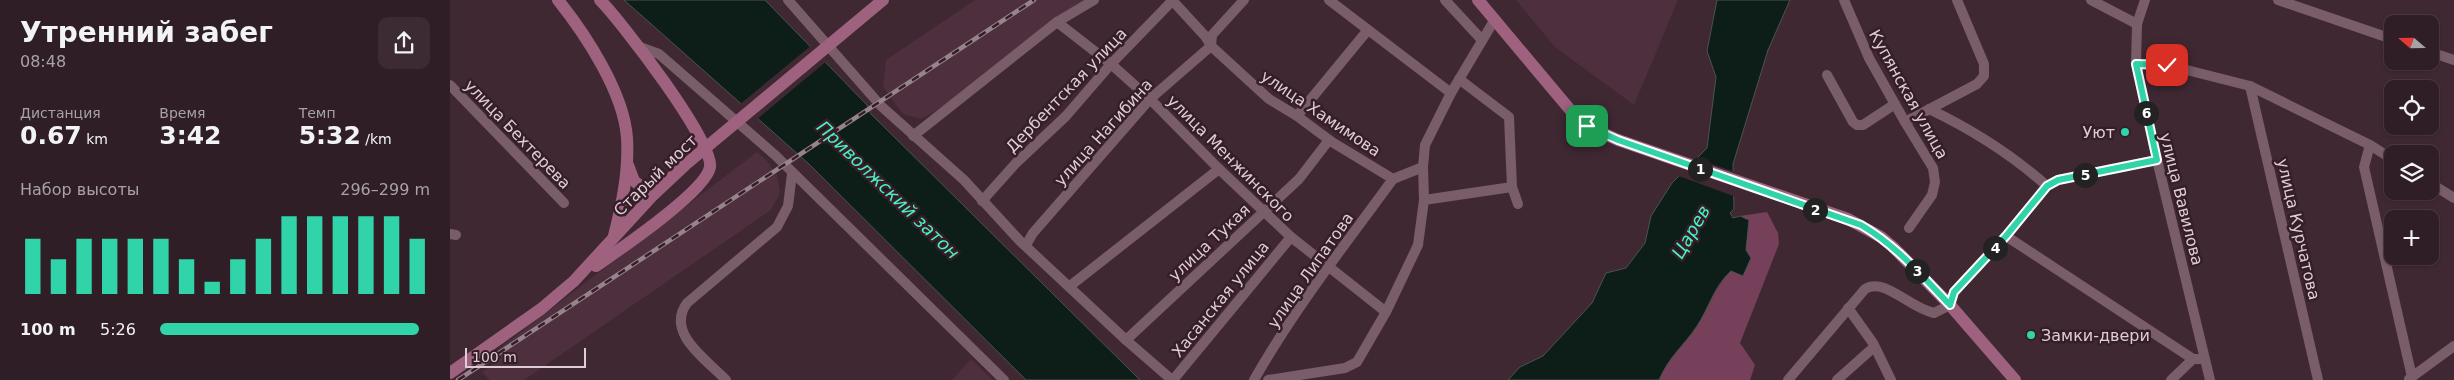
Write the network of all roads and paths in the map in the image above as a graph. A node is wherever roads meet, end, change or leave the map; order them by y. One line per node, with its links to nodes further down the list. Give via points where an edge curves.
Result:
1 (558, 0): 42 (main road, via 591,46 612,87 622,112)
2 (600, 0): 23 (main road)
3 (788, 0): 38 (street, via 881,106)
4 (883, 0): 51 (main road, Старый мост)
5 (1094, 0): 17 (street)
6 (1172, 0): 22 (street, улица Хамимова); 26 (street, Дербентская улица)
7 (1244, 0): 22 (street, улица Нагибина, via 1212,35)
8 (1328, 0): 19 (street)
9 (1444, 0): 21 (street)
10 (1478, 0): 16 (main road)
11 (1844, 0): 34 (street, Купянская улица, via 1869,58)
12 (1957, 0): 35 (street, via 1984,64 1984,76 1977,84)
13 (2091, 0): 18 (street)
14 (2145, 0): 18 (street, улица Вавилова)
15 (2278, 0): 20 (street)
16 (1494, 19): 21 (street); 65 (main road, via 1587,126 1618,140 1848,219 1881,237)
17 (1057, 22): 26 (street, улица Менжинского); 38 (street)
18 (2137, 24): 27 (street, улица Вавилова)
19 (1367, 31): 32 (street); 36 (street)
20 (2384, 36)
21 (1482, 40): 29 (street)
22 (1211, 46): 33 (street, улица Нагибина); 36 (street, улица Хамимова, via 1269,99)
23 (640, 47): 46 (street, via 659,54 775,155); 61 (main road, via 698,134 710,156 710,168 698,189)
24 (2439, 55): 25 (street)
25 (2454, 60)
26 (1111, 64): 33 (street, улица Менжинского); 54 (street, Дербентская улица, via 1066,116 1016,163)
27 (2136, 64): 31 (street, via 2167,65); 43 (street, улица Вавилова)
28 (1827, 75): 34 (street, via 1857,125 1864,125)
29 (1459, 79): 32 (street); 49 (street, via 1509,117)
30 (450, 85): 55 (street, улица Бехтерева)
31 (2250, 86): 40 (street); 86 (street, улица Курчатова)
32 (1451, 93): 44 (street, via 1425,145)
33 (1150, 99): 45 (street, улица Менжинского); 62 (street, улица Нагибина)
34 (1895, 104): 37 (street, Купянская улица)
35 (1929, 109): 37 (street); 48 (street, via 1966,127 2019,160)
36 (1297, 116): 39 (street, улица Хамимова)
37 (1905, 122): 58 (street, Купянская улица, via 1935,175 1932,195)
38 (912, 136): 54 (street, via 964,180)
39 (1329, 140): 47 (street, улица Хамимова); 57 (street, улица Тукая, via 1299,179)
40 (2370, 145): 41 (street); 75 (street, via 2364,167)
41 (2384, 154)
42 (627, 160): 51 (main road, via 634,181); 61 (main road)
43 (2157, 160): 48 (street, via 2058,180); 72 (street, улица Вавилова)
44 (1423, 167): 47 (street); 53 (street)
45 (1219, 169): 57 (street, улица Менжинского); 64 (street)
46 (792, 174): 76 (street, via 788,206 778,227 687,303 682,312 680,324 683,335); 77 (street)
47 (1393, 179): 63 (street, улица Липатова)
48 (2047, 186): 59 (street)
49 (1512, 187): 53 (street); 56 (street)
50 (2439, 189): 52 (street)
51 (653, 195): 61 (main road, Старый мост)
52 (2454, 198)
53 (1424, 200): 67 (street, via 1418,245)
54 (982, 201): 62 (street)
55 (564, 203)
56 (1518, 204)
57 (1264, 213): 60 (street, улица Менжинского); 68 (street, улица Тукая)
58 (1909, 228)
59 (2006, 236): 65 (street, via 1954,292); 71 (street)
60 (1291, 237): 63 (street, улица Менжинского); 78 (street, Хасанская улица)
61 (618, 242): 73 (main road, via 541,309)
62 (1026, 245): 64 (street)
63 (1330, 266): 67 (street, улица Менжинского); 79 (street, улица Липатова)
64 (1070, 286): 68 (street)
65 (1950, 305): 66 (street, via 1934,313 1923,311 1876,284 1865,289); 83 (main road)
66 (1848, 308): 69 (street); 74 (street)
67 (1386, 312): 80 (street, via 1352,366)
68 (1126, 340): 78 (street)
69 (1874, 346): 81 (street); 82 (street)
70 (2454, 346): 75 (street)
71 (2193, 359): 72 (street); 84 (street)
72 (2206, 359): 85 (street, улица Вавилова)
73 (450, 373)
74 (1790, 377)
75 (2410, 378)
76 (726, 380)
77 (1004, 380)
78 (1173, 380)
79 (1254, 380)
80 (1268, 380)
81 (1838, 380)
82 (1891, 380)
83 (2014, 380)
84 (2172, 380)
85 (2210, 380)
86 (2318, 380)

